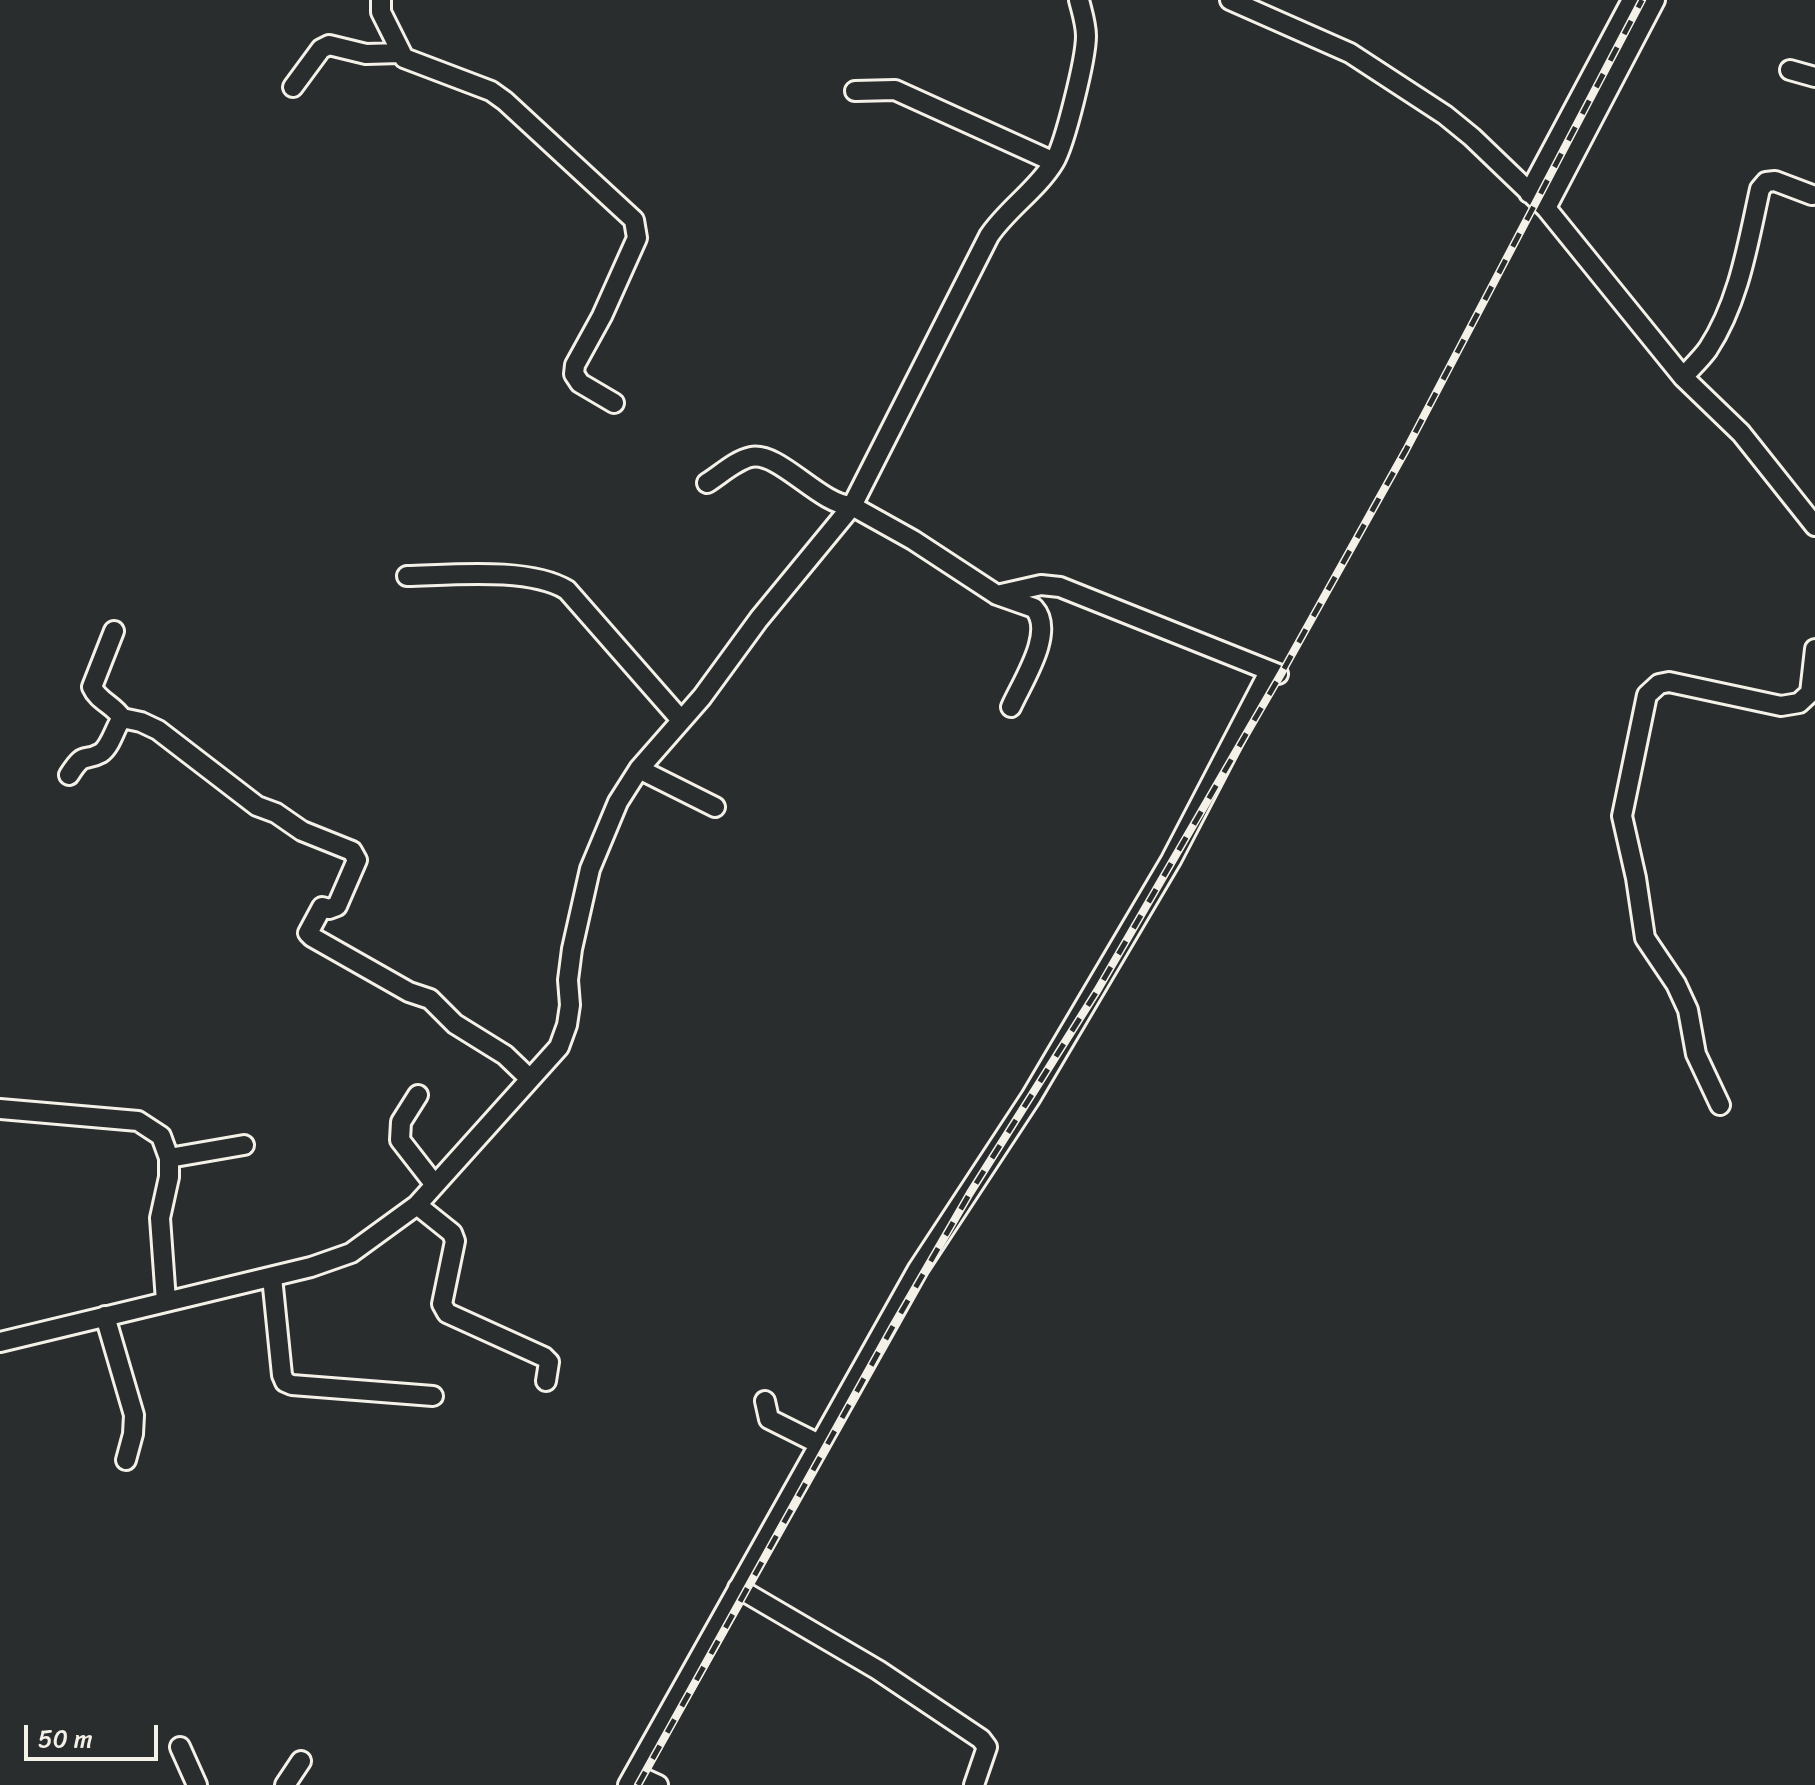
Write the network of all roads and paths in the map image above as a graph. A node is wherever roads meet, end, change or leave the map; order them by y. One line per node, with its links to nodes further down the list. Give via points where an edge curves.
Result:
1 (381, 0): 6 (street, via 381,12)
2 (1079, 0): 11 (street, via 1085,46)
3 (1230, 0): 12 (street, via 1382,72 1454,122)
4 (1632, 0): 12 (street)
5 (1655, 0): 14 (street)
6 (400, 53): 9 (street, via 366,54 329,45 314,56); 16 (street, via 491,91 634,220 637,238 574,374)
7 (1790, 70): 8 (street)
8 (1815, 77)
9 (293, 87)
10 (855, 91): 11 (street, via 895,90)
11 (1054, 162): 19 (street, via 989,236)
12 (1529, 193): 14 (street)
13 (1812, 195): 15 (street, via 1775,181 1760,189 1744,262 1724,319 1707,350)
14 (1546, 208): 15 (street)
15 (1683, 377): 18 (street)
16 (614, 403)
17 (707, 483): 19 (street, via 756,456)
18 (1806, 498): 20 (street)
19 (852, 506): 22 (street); 27 (street)
20 (1815, 526)
21 (407, 576): 27 (street, via 536,578 559,585)
22 (997, 595): 25 (street, via 1034,608 1042,622 1043,636); 46 (street, via 1041,585 1060,587 1275,673 1031,1097 918,1269)
23 (114, 631): 26 (street, via 92,687)
24 (1815, 649): 33 (street, via 1810,693 1794,705 1669,682 1651,690 1624,800 1622,816 1645,938 1688,1010 1696,1054)
25 (1011, 707)
26 (122, 718): 29 (street, via 105,749 81,759); 31 (street, via 158,730 257,806 352,851 357,860 337,906 322,907 308,933 430,999)
27 (681, 720): 28 (street)
28 (639, 769): 30 (street); 31 (street, via 618,802 590,869 572,949 567,1025 559,1047)
29 (69, 775)
30 (715, 807)
31 (530, 1079): 37 (street)
32 (418, 1095): 37 (street, via 401,1122 400,1140)
33 (1720, 1105)
34 (0, 1109): 36 (street, via 138,1121 161,1136)
35 (244, 1145): 36 (street)
36 (169, 1158): 40 (street, via 160,1218)
37 (435, 1185): 38 (street)
38 (417, 1205): 39 (street, via 351,1253); 43 (street, via 455,1241 442,1304 447,1313 544,1357 549,1362)
39 (272, 1277): 40 (street); 44 (street, via 285,1382)
40 (166, 1301): 41 (street)
41 (105, 1316): 42 (street); 47 (street, via 134,1415)
42 (0, 1342)
43 (546, 1381)
44 (433, 1396)
45 (765, 1401): 46 (street, via 769,1419)
46 (819, 1444): 48 (street)
47 (126, 1460)
48 (738, 1588): 51 (street); 55 (street, via 878,1670 981,1739 987,1747)
49 (180, 1747): 52 (street)
50 (301, 1761): 53 (street)
51 (631, 1780): 54 (street)
52 (197, 1785)
53 (285, 1785)
54 (658, 1785)
55 (974, 1785)

